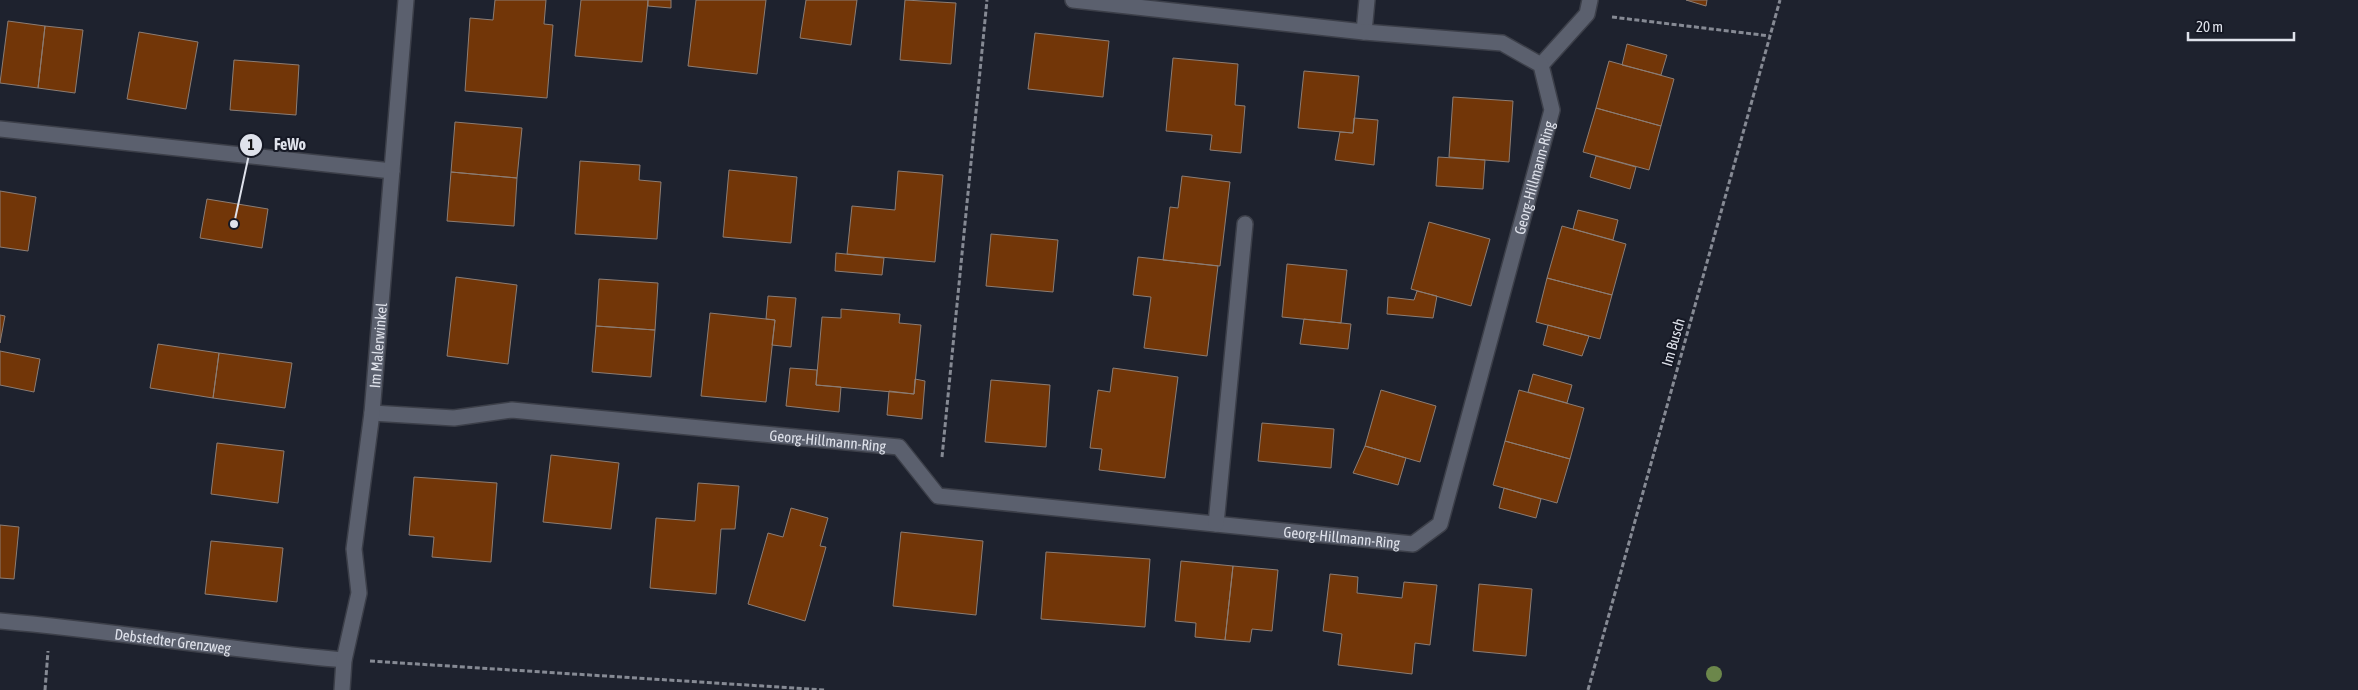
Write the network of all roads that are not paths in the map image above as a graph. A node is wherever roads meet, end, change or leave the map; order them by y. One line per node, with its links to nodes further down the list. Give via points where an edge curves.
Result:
1 (406, 0): 8 (street, Im Malerwinkel)
2 (1073, 0): 5 (street)
3 (1367, 0): 5 (street)
4 (1589, 7): 6 (street)
5 (1364, 32): 6 (street, via 1502,43)
6 (1541, 65): 11 (street, Georg-Hillmann-Ring, via 1552,110 1440,524 1413,544)
7 (0, 129): 8 (street)
8 (392, 171): 10 (street, Im Malerwinkel)
9 (1245, 224): 11 (street)
10 (372, 413): 11 (street, Georg-Hillmann-Ring, via 454,418 512,410 899,447 938,496); 13 (street, Im Malerwinkel, via 354,549 359,593)
11 (1216, 524)
12 (0, 621): 13 (street, Debstedter Grenzweg)
13 (344, 660): 14 (street, Im Malerwinkel)
14 (342, 690)

